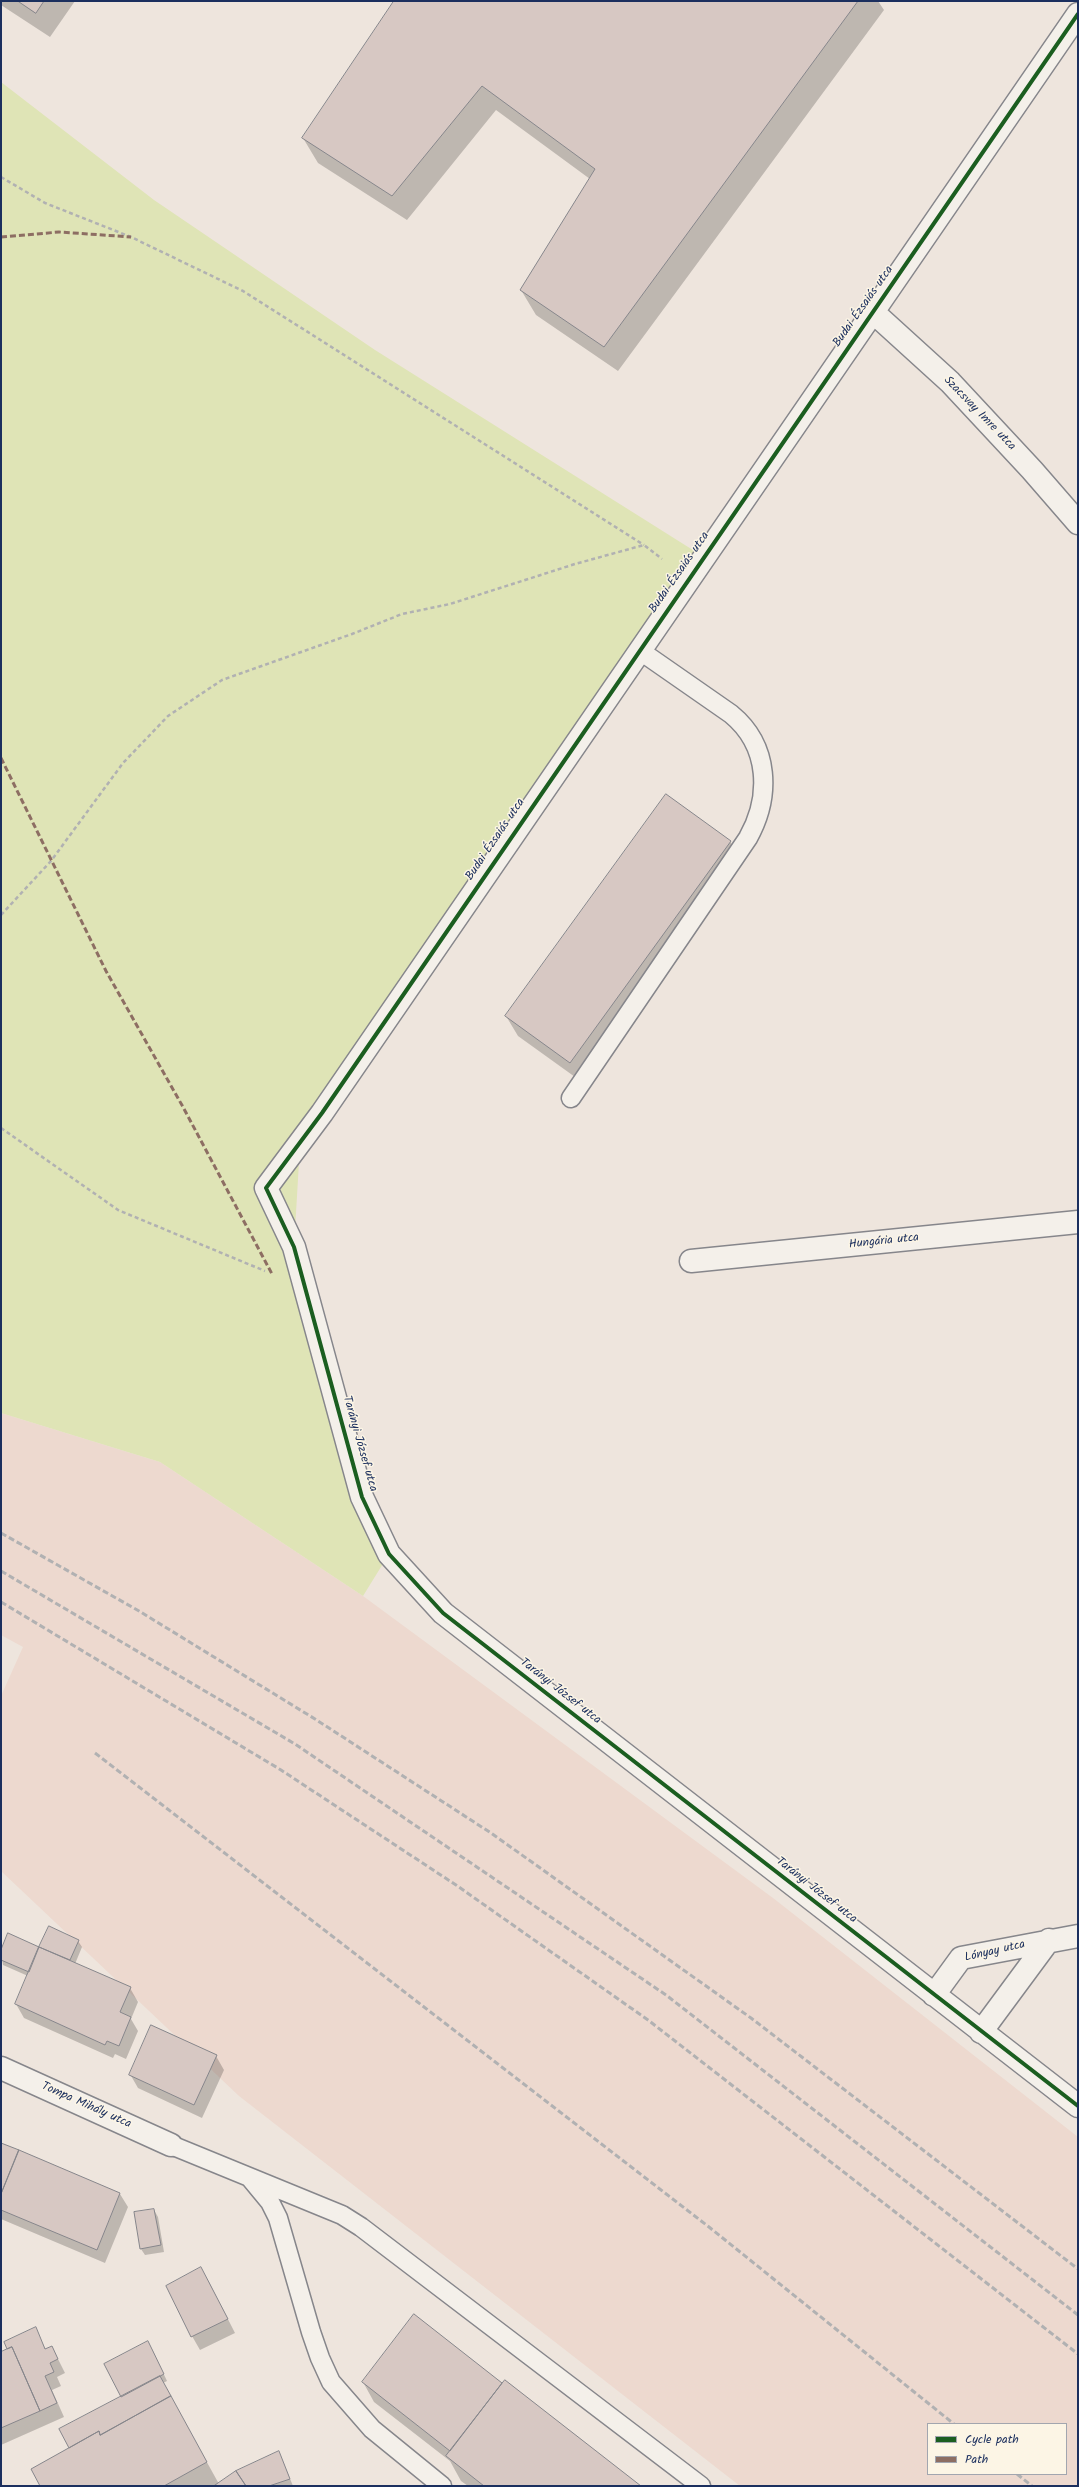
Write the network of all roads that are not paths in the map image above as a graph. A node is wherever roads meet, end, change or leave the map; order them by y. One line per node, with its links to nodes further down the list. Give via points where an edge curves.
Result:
1 (1078, 14): 2 (street, Budai Ézsaiás utca)
2 (873, 312): 3 (street, Szacsvay Imre utca, via 950,382); 4 (street, Budai Ézsaiás utca)
3 (1078, 523)
4 (639, 650): 5 (lane, via 727,711 745,727 760,756 764,795 756,825 748,838); 6 (street, Budai Ézsaiás utca)
5 (571, 1098)
6 (300, 1145): 11 (street, Tarányi József utca, via 266,1188 294,1247 362,1497 389,1554 443,1613)
7 (1078, 1222): 8 (street, Hungária utca)
8 (691, 1261)
9 (1078, 1936): 10 (street, Lónyay utca)
10 (1049, 1940): 11 (street, Lónyay utca, via 961,1958); 12 (street, Lónyay utca)
11 (934, 1995): 12 (street, Tarányi József utca)
12 (981, 2032): 14 (street, Tarányi József utca)
13 (1, 2068): 15 (street, Tompa Mihály utca)
14 (1078, 2106)
15 (171, 2145): 16 (lane)
16 (249, 2177): 17 (lane, via 267,2197 278,2218 311,2332 331,2382 372,2428); 18 (lane, via 362,2226)
17 (442, 2486)
18 (701, 2486)

